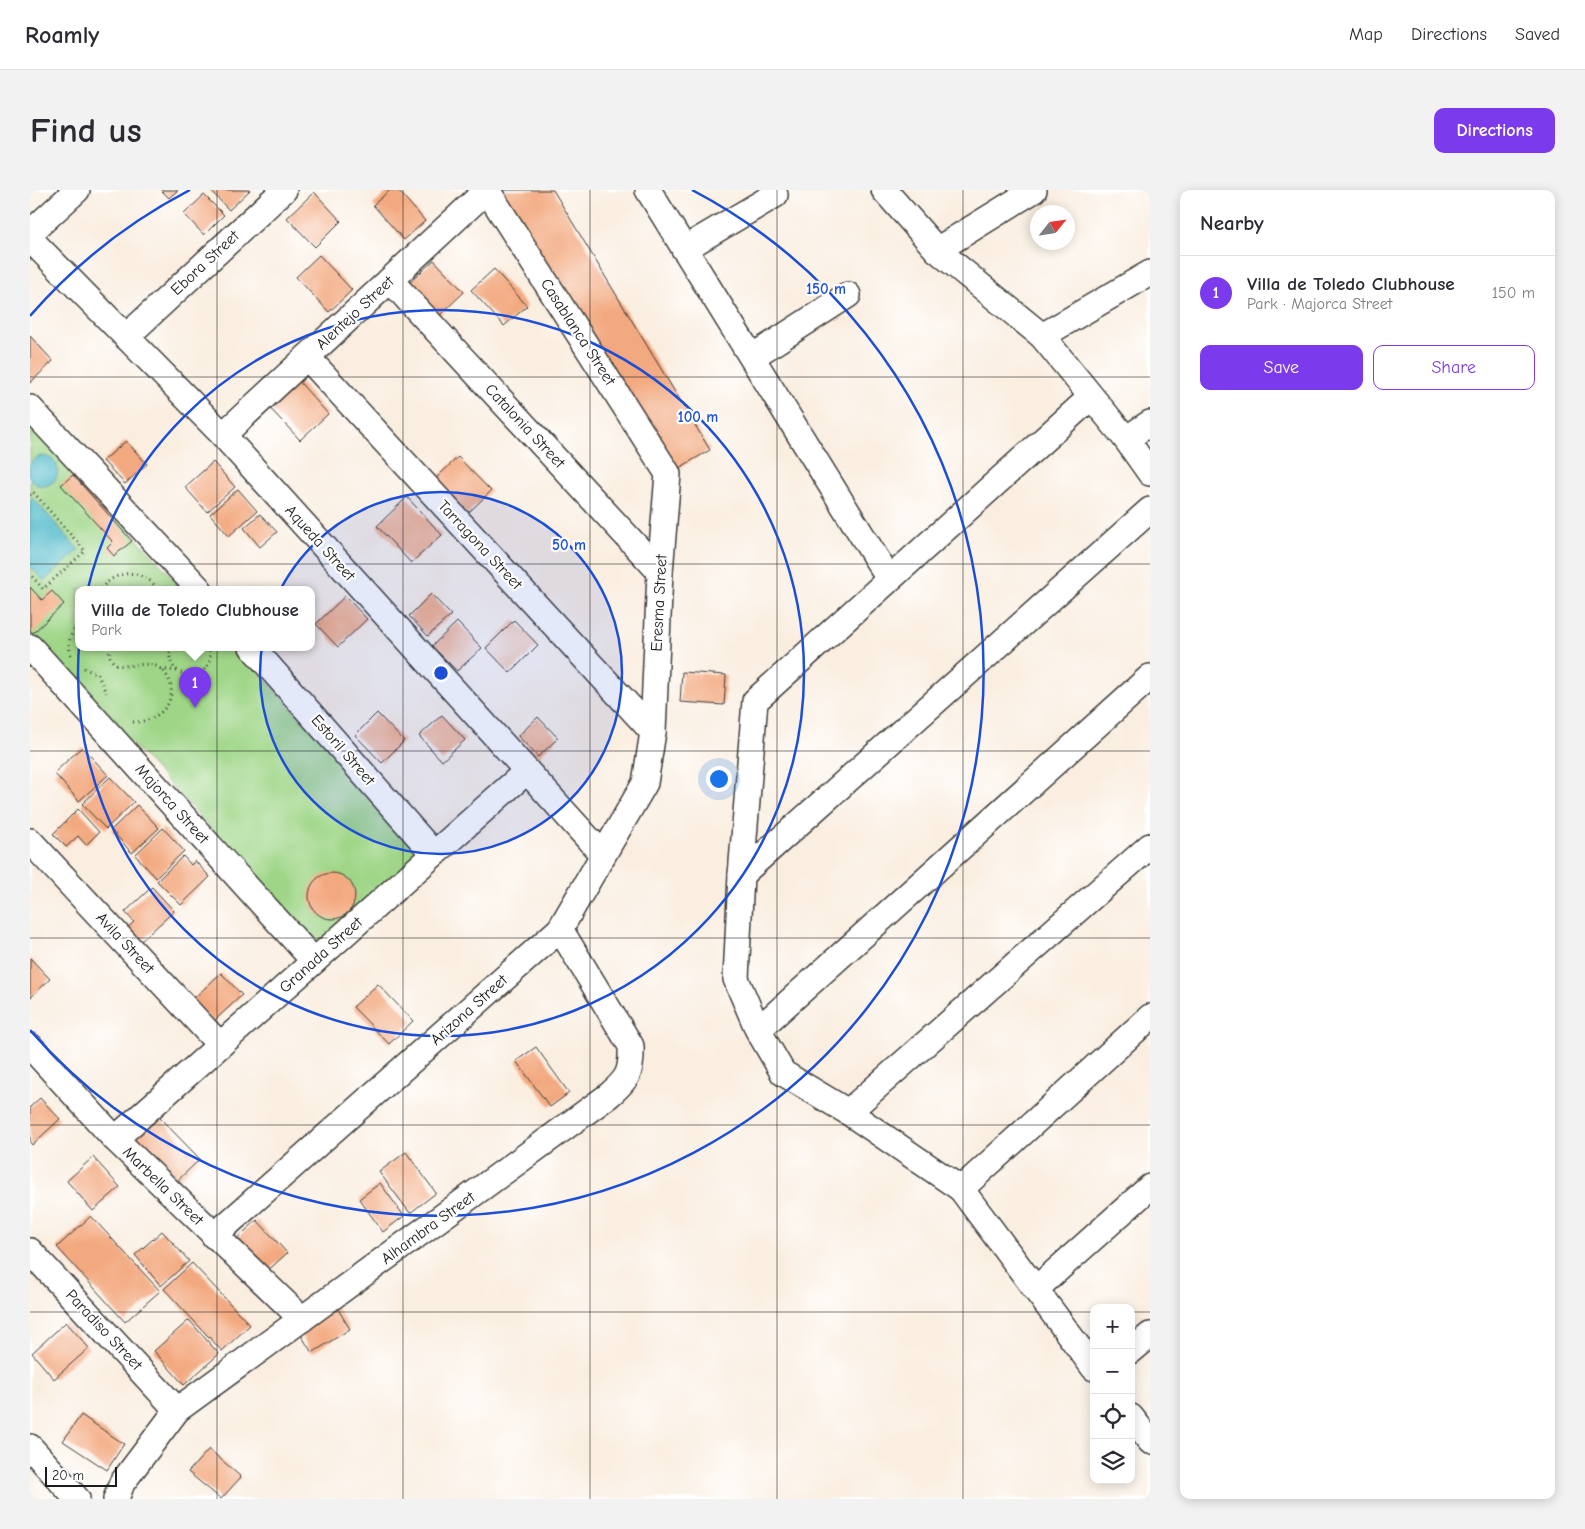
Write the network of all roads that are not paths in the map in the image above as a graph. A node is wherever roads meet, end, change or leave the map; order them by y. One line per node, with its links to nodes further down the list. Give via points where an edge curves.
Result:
1 (77, 190): 8 (street)
2 (284, 190): 16 (street, Ebora Street)
3 (487, 190): 13 (street, Alentejo Street); 25 (street, Casablanca Street)
4 (648, 190): 10 (street)
5 (884, 190): 11 (street)
6 (1034, 190): 11 (street)
7 (774, 195): 10 (street)
8 (30, 234)
9 (30, 239): 16 (street, Aqueda Street)
10 (684, 249): 18 (street)
11 (937, 250): 15 (street)
12 (1150, 273): 15 (street)
13 (390, 280): 17 (street, Alentejo Street); 27 (street, Catalonia Street)
14 (848, 295): 18 (street)
15 (1042, 336): 19 (street)
16 (126, 337): 22 (street, Aqueda Street)
17 (307, 357): 22 (street, Alentejo Street); 33 (street, Tarragona Street)
18 (752, 357): 28 (street)
19 (1092, 397): 23 (street); 28 (street)
20 (30, 408): 29 (street)
21 (1150, 424): 23 (street)
22 (223, 435): 34 (street, Aqueda Street)
23 (1126, 438): 24 (street)
24 (1150, 473)
25 (668, 474): 27 (street, Eresma Street)
26 (1150, 510): 39 (street)
27 (660, 572): 33 (street, Eresma Street)
28 (889, 579): 39 (street, via 755,701)
29 (196, 586)
30 (30, 647): 41 (street, Majorca Street)
31 (256, 651): 37 (street, Estoril Street)
32 (1150, 677): 43 (street)
33 (654, 732): 38 (street, Arizona Street, via 644,783)
34 (527, 771): 37 (street, Granada Street); 38 (street, Aqueda Street)
35 (30, 841): 44 (street, Avila Street)
36 (1150, 846): 46 (street)
37 (434, 854): 41 (street, Granada Street)
38 (602, 854): 40 (street, Arizona Street)
39 (741, 875): 43 (street, via 736,979)
40 (560, 930): 50 (street, Arizona Street); 53 (street, Alhambra Street, via 631,1046 632,1065 625,1082)
41 (314, 961): 44 (street, Granada Street)
42 (1150, 1016): 49 (street)
43 (758, 1030): 46 (street, via 783,1073)
44 (220, 1045): 47 (street, Granada Street)
45 (30, 1046): 47 (street, Marbella Street)
46 (848, 1112): 49 (street)
47 (115, 1139): 50 (street, Marbella Street)
48 (1150, 1187): 52 (street)
49 (961, 1189): 52 (street)
50 (214, 1236): 53 (street, Marbella Street)
51 (30, 1251): 57 (street, Paradiso Street)
52 (1036, 1289): 56 (street)
53 (302, 1319): 57 (street, Alhambra Street)
54 (1150, 1335): 55 (street)
55 (1133, 1349)
56 (1090, 1363)
57 (177, 1410): 62 (street, Alhambra Street, via 122,1483)
58 (1135, 1422): 59 (street)
59 (1150, 1442)
60 (33, 1456): 61 (street)
61 (76, 1499)
62 (116, 1499)

